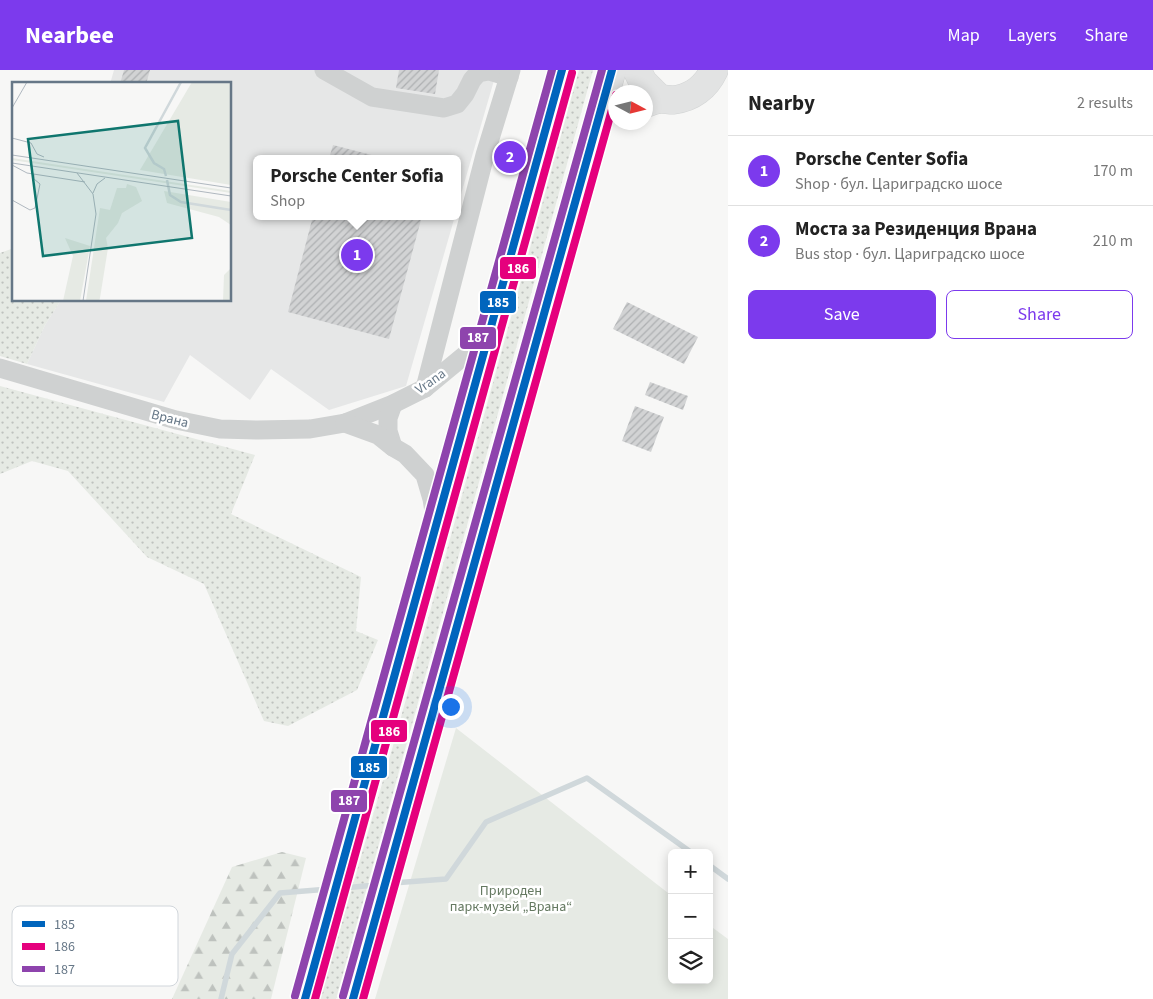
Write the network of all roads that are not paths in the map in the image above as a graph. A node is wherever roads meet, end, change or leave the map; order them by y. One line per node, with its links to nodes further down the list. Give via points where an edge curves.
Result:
1 (324, 70): 6 (lane, via 372,97 444,108 458,104 478,73)
2 (562, 70): 11 (highway)
3 (612, 70): 10 (highway)
4 (637, 70): 7 (highway)
5 (714, 70): 8 (highway, via 694,94 682,99)
6 (510, 74): 13 (lane, via 485,155)
7 (645, 85)
8 (653, 101)
9 (615, 130): 10 (highway)
10 (564, 246): 19 (highway)
11 (488, 336): 13 (lane, Vrana); 17 (highway)
12 (0, 368): 15 (lane, Врана, via 176,420 220,429 310,429)
13 (425, 388): 14 (lane, Vrana)
14 (393, 404): 15 (lane, Vrana); 16 (lane, via 388,418)
15 (345, 423): 16 (lane, via 378,435)
16 (393, 447): 17 (lane, via 406,454 425,475)
17 (436, 524): 18 (highway)
18 (305, 999)
19 (353, 999)

